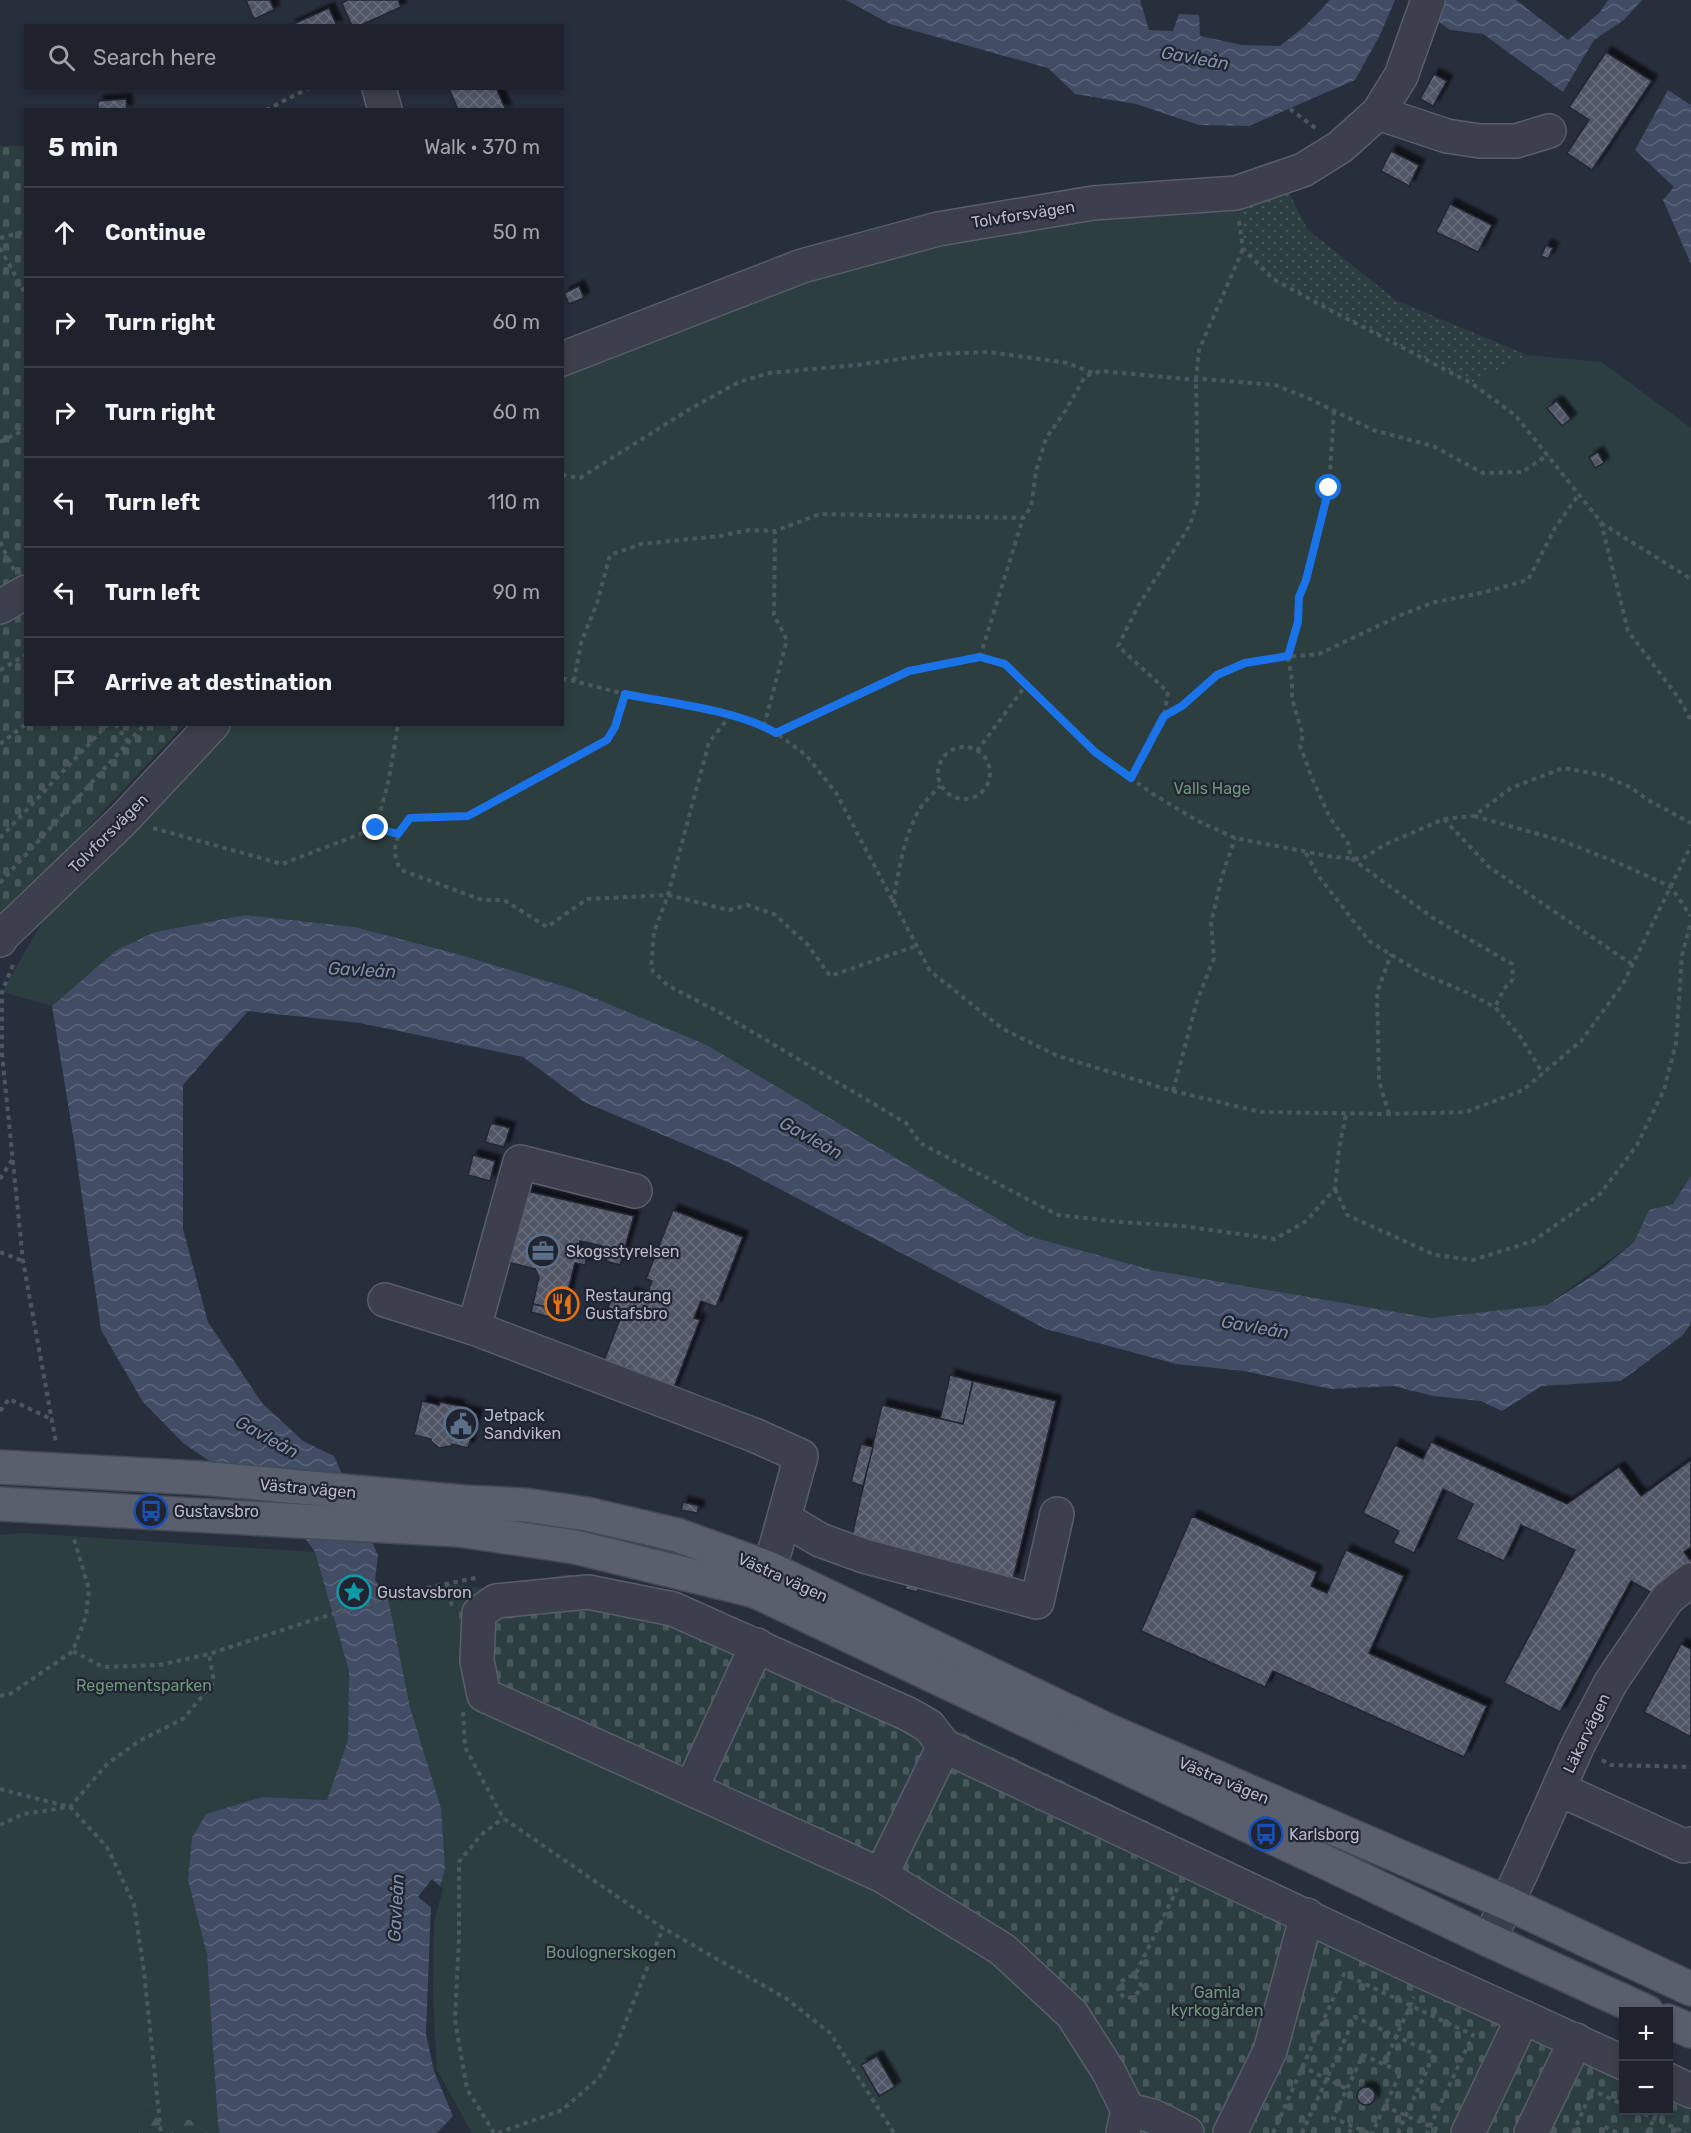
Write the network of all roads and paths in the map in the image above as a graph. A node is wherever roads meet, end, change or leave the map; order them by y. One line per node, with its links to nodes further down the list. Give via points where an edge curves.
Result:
1 (1425, 10): 6 (street, Tolvforsvägen, via 1401,76)
2 (305, 90): 4 (path)
3 (380, 90): 5 (street)
4 (270, 108)
5 (384, 108)
6 (1378, 113): 7 (street, via 1448,136 1480,141 1516,141); 8 (street, Tolvforsvägen, via 1340,147 1303,170)
7 (1550, 131)
8 (1236, 193): 12 (path); 14 (street, Tolvforsvägen, via 1093,203 938,229 802,266)
9 (24, 232): 10 (path)
10 (0, 238)
11 (0, 248): 13 (path)
12 (1243, 249): 16 (path, via 1199,350); 20 (path, via 1273,279 1471,383 1515,415)
13 (24, 290)
14 (564, 358)
15 (1093, 373): 16 (path, via 1101,370); 21 (path, via 1068,363 989,352 936,354 769,373 739,382 690,409 580,478); 23 (path, via 1085,376 1046,438 1031,507)
16 (1196, 380): 17 (path, via 1275,385); 38 (path, via 1198,499 1190,525 1138,606 1118,646 1168,692)
17 (1334, 411): 20 (path, via 1373,430 1433,446 1483,473 1522,472); 30 (path, via 1329,488 1299,597 1298,622)
18 (24, 430): 19 (path)
19 (0, 442)
20 (1548, 455): 22 (path)
21 (564, 475)
22 (1579, 494): 24 (path); 30 (path, via 1555,528 1528,580 1436,602 1319,654)
23 (1023, 518): 25 (path, via 820,514); 31 (path)
24 (1600, 522): 26 (path); 39 (path, via 1628,631)
25 (775, 531): 34 (path, via 749,530 641,544 610,555 581,643); 46 (path, via 774,615 787,640)
26 (1691, 579)
27 (24, 593): 28 (street)
28 (0, 607)
29 (24, 656): 32 (path)
30 (1288, 656): 38 (path, via 1245,663 1217,675 1182,706); 63 (path, via 1292,699 1303,735 1300,746 1330,818 1348,843)
31 (980, 657): 35 (path, via 1005,664); 47 (path, via 909,671)
32 (0, 670)
33 (564, 678): 34 (path)
34 (574, 681): 36 (path)
35 (1026, 685): 50 (path); 51 (path, via 1095,752)
36 (625, 694): 37 (path); 58 (path, via 607,740 468,816 410,818)
37 (731, 715): 46 (path); 66 (path, via 709,741)
38 (1164, 716): 51 (path)
39 (1691, 720)
40 (24, 726): 49 (path)
41 (106, 726): 59 (path)
42 (116, 726): 48 (path)
43 (143, 726): 48 (path)
44 (211, 726): 55 (street, Tolvforsvägen)
45 (398, 726): 57 (path)
46 (764, 726): 47 (path)
47 (776, 733): 67 (path, via 806,755 836,793)
48 (129, 743): 64 (path)
49 (0, 744)
50 (977, 751): 52 (path, via 961,747 945,754 938,769); 52 (path, via 990,772 984,789 970,799 962,799)
51 (1131, 778): 60 (path, via 1198,821)
52 (940, 786): 67 (path, via 922,806 911,827)
53 (1474, 816): 54 (path); 56 (path, via 1511,788 1563,768 1602,775 1630,787); 65 (path, via 1563,841)
54 (1444, 819): 63 (path, via 1362,859); 73 (path, via 1489,867)
55 (123, 820): 57 (path, via 282,864); 70 (street, Tolvforsvägen)
56 (1691, 823)
57 (376, 828): 58 (path)
58 (398, 834): 66 (path, via 394,859 400,870 482,900 504,900 547,927 587,899)
59 (0, 838)
60 (1235, 838): 62 (path); 77 (path, via 1211,923 1214,958 1197,1001)
61 (1691, 845): 65 (path)
62 (1306, 852): 63 (path); 72 (path, via 1317,874 1369,941)
63 (1351, 858): 74 (path, via 1433,918 1512,964 1513,979)
64 (0, 883)
65 (1671, 887): 68 (path); 73 (path)
66 (668, 895): 71 (path, via 729,910 747,904 774,914 807,944 830,976); 82 (path, via 654,932 651,969 667,985 906,1123 920,1143 1058,1215 1275,1239 1306,1221)
67 (893, 904): 71 (path)
68 (1691, 916)
69 (1691, 922): 82 (path, via 1682,955 1676,1043 1664,1090 1637,1145 1600,1194 1533,1241 1473,1260 1436,1255 1347,1215)
70 (0, 940)
71 (916, 946): 77 (path, via 930,971 1003,1029 1058,1056)
72 (1391, 954): 74 (path, via 1421,973); 79 (path, via 1377,993 1378,1081)
73 (1633, 965): 76 (path, via 1581,1041)
74 (1494, 1007): 76 (path, via 1520,1036)
75 (2, 1054): 80 (path)
76 (1543, 1074): 79 (path, via 1522,1090 1466,1112)
77 (1173, 1091): 78 (path, via 1261,1112)
78 (1346, 1114): 79 (path); 82 (path)
79 (1389, 1114)
80 (12, 1160): 81 (path); 85 (path)
81 (0, 1179)
82 (1335, 1189)
83 (634, 1191): 87 (street, via 520,1162)
84 (0, 1252): 85 (path)
85 (23, 1261): 89 (path)
86 (385, 1300): 87 (street)
87 (474, 1328): 95 (street, via 801,1456)
88 (0, 1411): 89 (path, via 9,1399)
89 (52, 1419): 90 (path)
90 (56, 1444)
91 (0, 1467): 94 (main road, Västra vägen, via 201,1478)
92 (0, 1504): 94 (main road, Västra vägen, via 206,1515)
93 (1057, 1514): 95 (street, via 1037,1602 864,1556 820,1540)
94 (462, 1516): 97 (main road, Västra vägen, via 575,1547)
95 (785, 1519): 97 (street)
96 (72, 1532): 101 (path, via 89,1589 86,1616)
97 (760, 1579): 117 (main road, Västra vägen); 120 (main road, Västra vägen)
98 (1691, 1580): 105 (street, Läkarvägen, via 1661,1607 1611,1682)
99 (454, 1614): 102 (path, via 447,1584 290,1627)
100 (757, 1645): 106 (street, via 908,1713 929,1726); 108 (street); 108 (street, via 673,1609 588,1592 496,1601 479,1613 477,1661 484,1695)
101 (73, 1651): 102 (path, via 103,1667 159,1665); 103 (path, via 12,1693)
102 (209, 1654): 111 (path, via 214,1682 183,1719 138,1741 107,1764)
103 (0, 1696)
104 (462, 1704): 112 (path, via 465,1748)
105 (1578, 1745): 107 (path, via 1611,1765); 110 (street, Läkarvägen)
106 (944, 1746): 115 (street); 116 (street)
107 (1691, 1767)
108 (691, 1789): 116 (street)
109 (0, 1790): 111 (path)
110 (1559, 1790): 114 (street, via 1684,1846); 117 (street, Läkarvägen)
111 (70, 1807): 113 (path, via 23,1814); 148 (path, via 107,1847 134,1904)
112 (503, 1818): 119 (path); 149 (path, via 459,1862 454,2020 467,2089)
113 (0, 1825)
114 (1691, 1844)
115 (1190, 1862): 118 (street); 122 (path)
116 (881, 1875): 145 (street, via 1002,1949 1072,2014 1109,2072)
117 (1508, 1903): 120 (street); 123 (main road, Västra vägen)
118 (1307, 1915): 121 (street); 131 (street)
119 (663, 1928): 149 (path, via 616,2046 599,2078 562,2110); 150 (path, via 787,1999 830,2033)
120 (1489, 1940): 125 (main road, Västra vägen)
121 (1424, 1972): 124 (path); 126 (street)
122 (1135, 1976): 122 (path, via 1126,1977 1119,1984 1118,1991 1124,1998 1139,1993 1141,1985)
123 (1691, 1989)
124 (1410, 2007): 129 (path); 134 (path, via 1344,1974); 147 (path, via 1473,2035)
125 (1636, 2007)
126 (1523, 2017): 130 (street); 160 (street)
127 (1673, 2023): 128 (main road)
128 (1691, 2031)
129 (1397, 2036): 133 (path); 135 (path, via 1355,2017); 143 (path, via 1434,2054)
130 (1576, 2040): 132 (street); 161 (street)
131 (1270, 2051): 134 (path); 152 (street)
132 (1619, 2061)
133 (1384, 2064): 137 (path, via 1363,2055); 140 (path, via 1401,2072)
134 (1302, 2066): 135 (path); 153 (path)
135 (1326, 2079): 137 (path); 154 (path)
136 (1673, 2082): 138 (street)
137 (1347, 2089): 146 (path, via 1333,2118)
138 (1691, 2091)
139 (1619, 2103): 162 (path, via 1592,2090)
140 (1384, 2106): 143 (path); 156 (path)
141 (1645, 2115): 144 (path)
142 (1655, 2115): 144 (path)
143 (1406, 2116): 147 (path); 157 (path)
144 (1653, 2119): 165 (path); 166 (path)
145 (1126, 2122): 151 (street, via 1153,2116)
146 (1353, 2126): 155 (path); 156 (path)
147 (1431, 2126): 158 (path); 159 (path)
148 (161, 2133)
149 (496, 2133)
150 (894, 2133)
151 (1187, 2133)
152 (1230, 2133)
153 (1274, 2133)
154 (1302, 2133)
155 (1349, 2133)
156 (1371, 2133)
157 (1398, 2133)
158 (1427, 2133)
159 (1445, 2133)
160 (1468, 2133)
161 (1531, 2133)
162 (1573, 2133)
163 (1600, 2133): 164 (path, via 1603,2126)
164 (1618, 2133)
165 (1647, 2133)
166 (1686, 2133)

